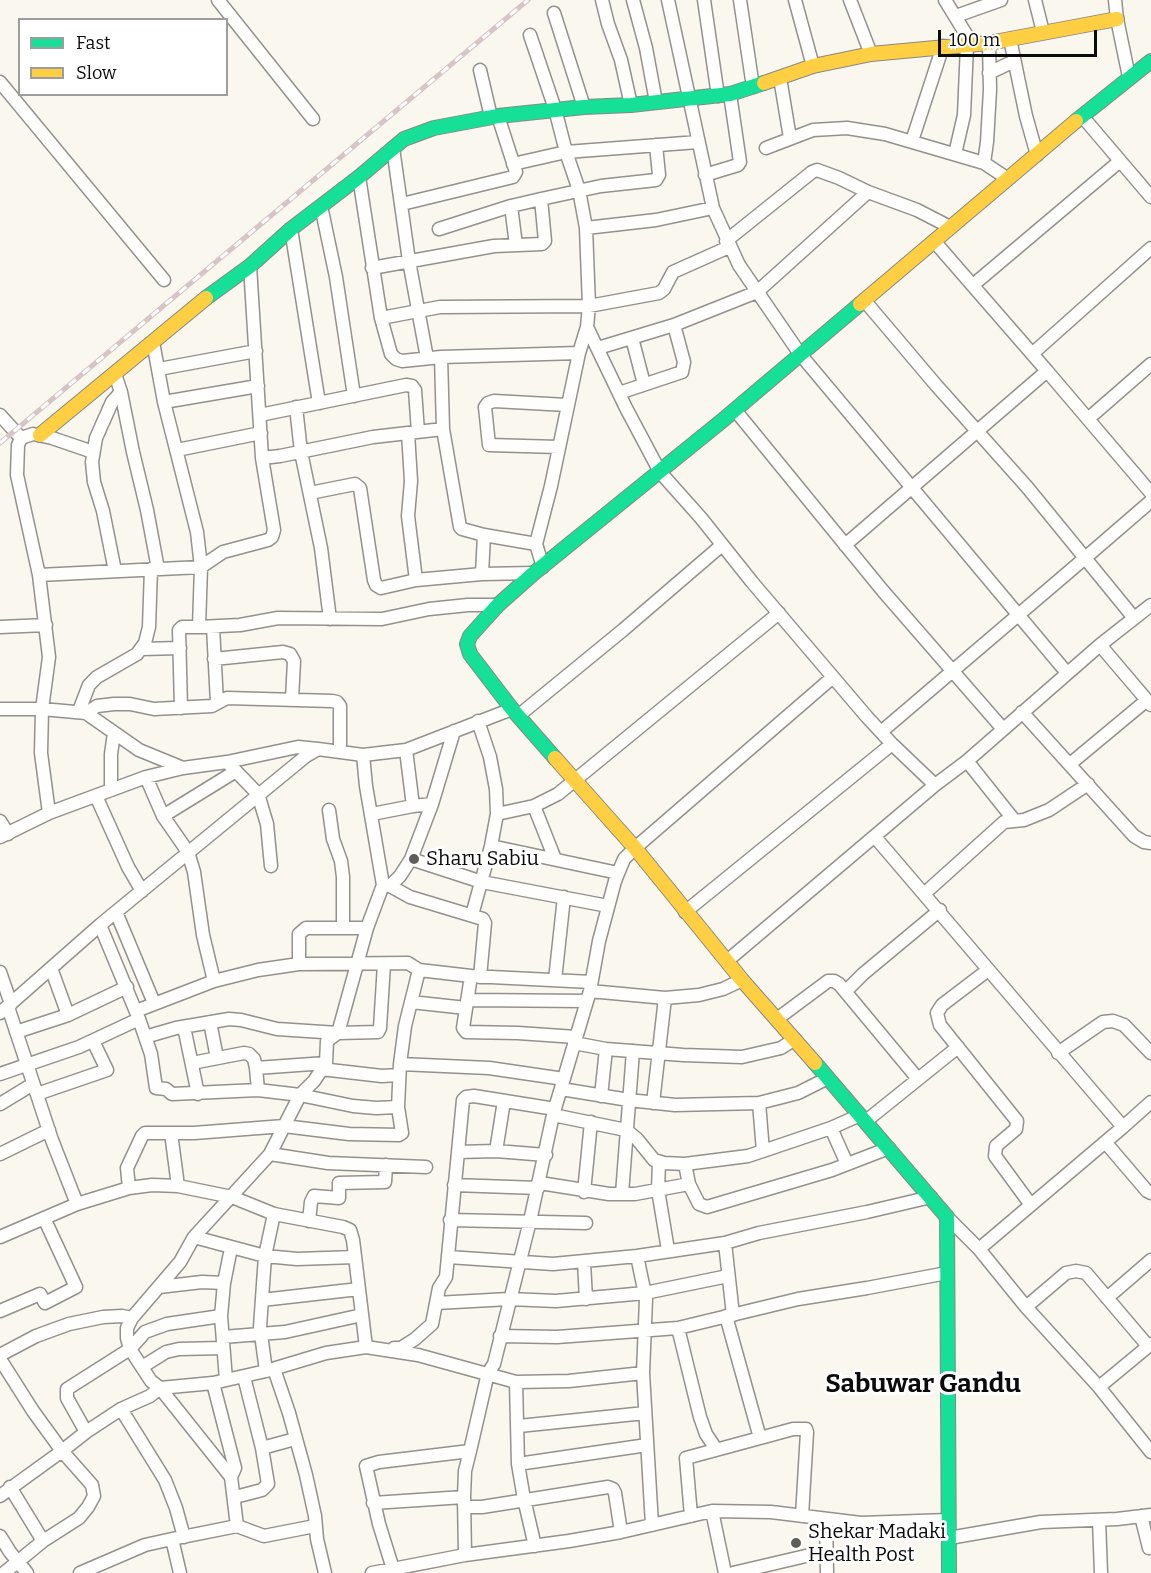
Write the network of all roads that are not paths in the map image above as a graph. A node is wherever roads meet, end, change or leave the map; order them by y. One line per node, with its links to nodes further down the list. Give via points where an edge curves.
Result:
1 (218, 0): 40 (street)
2 (602, 0): 35 (street)
3 (633, 0): 34 (street)
4 (668, 0): 33 (street)
5 (704, 0): 32 (street)
6 (740, 0): 31 (street)
7 (795, 0): 25 (street)
8 (850, 0): 22 (street)
9 (945, 0): 14 (street)
10 (1001, 0): 14 (street)
11 (1035, 0): 16 (street)
12 (1115, 0): 15 (street)
13 (554, 13): 36 (street)
14 (956, 16): 20 (street)
15 (1117, 19): 16 (street); 28 (street)
16 (1043, 32): 18 (street)
17 (530, 35): 37 (street)
18 (1010, 39): 19 (street); 23 (street)
19 (989, 43): 20 (street); 27 (street)
20 (969, 44): 21 (street); 48 (street, via 964,115)
21 (943, 46): 22 (street); 42 (street)
22 (872, 54): 25 (street)
23 (1014, 61): 27 (street); 49 (street)
24 (1151, 61): 28 (street)
25 (813, 66): 29 (street)
26 (480, 70): 39 (street)
27 (989, 73): 51 (street)
28 (1129, 77): 38 (street)
29 (780, 78): 31 (street); 41 (street)
30 (0, 82): 75 (street)
31 (753, 87): 32 (street)
32 (724, 95): 33 (street); 53 (street, via 740,162)
33 (689, 100): 34 (street); 43 (street)
34 (656, 102): 35 (street)
35 (630, 105): 36 (street)
36 (584, 107): 37 (street)
37 (555, 110): 39 (street); 47 (street)
38 (1082, 116): 49 (street); 50 (street)
39 (494, 117): 45 (street, via 434,128 404,139); 52 (street)
40 (313, 119)
41 (790, 138): 42 (street, via 813,130 847,128); 46 (street)
42 (912, 141): 48 (street)
43 (698, 142): 44 (street); 53 (street)
44 (656, 145): 47 (street); 56 (street, via 656,180)
45 (393, 148): 54 (street); 60 (street)
46 (766, 148)
47 (566, 152): 52 (street); 56 (street)
48 (955, 154): 51 (street)
49 (1037, 155): 55 (street)
50 (1120, 161): 58 (street); 76 (street)
51 (984, 163): 55 (street)
52 (513, 164): 60 (street, via 513,177)
53 (705, 175): 63 (street)
54 (359, 177): 61 (street); 74 (street)
55 (1008, 179): 64 (street)
56 (579, 190): 59 (street); 66 (street)
57 (868, 192): 64 (street); 69 (street, via 823,172 812,172); 77 (street)
58 (1151, 197)
59 (541, 200): 62 (street); 70 (street, via 545,241)
60 (402, 204): 72 (street)
61 (321, 206): 67 (street); 101 (street)
62 (511, 206): 65 (street); 70 (street)
63 (713, 208): 66 (street); 69 (street)
64 (950, 227): 68 (street)
65 (439, 228)
66 (586, 228): 79 (street)
67 (291, 229): 73 (street); 103 (street)
68 (934, 241): 76 (street); 78 (street)
69 (728, 244): 77 (street); 79 (street, via 674,272 659,293)
70 (516, 245): 72 (street)
71 (1151, 249): 90 (street)
72 (409, 261): 74 (street); 80 (street)
73 (250, 266): 85 (street); 87 (street)
74 (372, 268): 81 (street)
75 (164, 280)
76 (973, 285): 90 (street)
77 (757, 292): 82 (street); 89 (street)
78 (864, 300): 89 (street); 112 (street)
79 (589, 306): 80 (street); 83 (street)
80 (418, 310): 81 (street); 92 (street)
81 (381, 318): 92 (street, via 396,359)
82 (674, 325): 84 (street); 97 (street, via 682,372)
83 (587, 327): 86 (street); 88 (street)
84 (632, 338): 86 (street); 97 (street)
85 (153, 342): 94 (street); 96 (street)
86 (598, 348): 100 (street)
87 (256, 351): 94 (street); 98 (street)
88 (579, 353): 91 (street); 104 (street)
89 (800, 354): 106 (street); 123 (street)
90 (1032, 354): 95 (street)
91 (441, 357): 92 (street); 110 (street)
92 (427, 358)
93 (1151, 364): 109 (street)
94 (159, 369): 102 (street)
95 (1047, 371): 109 (street); 112 (street)
96 (115, 374): 99 (street); 114 (street)
97 (644, 384): 100 (street)
98 (258, 386): 102 (street); 108 (street)
99 (121, 392): 118 (street, via 112,402); 133 (street)
100 (619, 393): 121 (street)
101 (354, 396): 103 (street); 111 (street, via 412,386)
102 (164, 402): 117 (street)
103 (319, 403): 105 (street)
104 (567, 405): 116 (street); 116 (street, via 494,401 485,407 489,445)
105 (296, 407): 108 (street); 119 (street)
106 (735, 410): 121 (street); 130 (street)
107 (0, 415): 115 (street)
108 (260, 415): 113 (street)
109 (1089, 418): 122 (street)
110 (443, 429): 111 (street); 127 (street, via 460,527)
111 (413, 433): 119 (street); 138 (street, via 408,516)
112 (978, 433): 123 (street); 131 (street)
113 (261, 434): 117 (street); 120 (street)
114 (40, 435): 115 (street); 118 (street)
115 (21, 438): 137 (street, via 17,475)
116 (559, 447): 128 (street)
117 (177, 450): 132 (street, via 194,513)
118 (93, 452): 135 (street, via 94,482)
119 (302, 452): 120 (street); 125 (street)
120 (262, 458): 132 (street, via 272,537 223,552)
121 (660, 472): 129 (street); 134 (street)
122 (1147, 479): 124 (street)
123 (911, 489): 130 (street); 142 (street)
124 (1151, 493)
125 (310, 494): 138 (street, via 357,485 376,585 388,588); 144 (street)
126 (1151, 501): 131 (street)
127 (484, 535): 128 (street); 136 (street)
128 (536, 544): 134 (street)
129 (722, 545): 141 (street); 163 (street, via 623,630)
130 (845, 545): 153 (street)
131 (1085, 558): 142 (street); 143 (street)
132 (201, 567): 133 (street); 147 (street)
133 (154, 569): 135 (street); 151 (street, via 149,627)
134 (538, 570): 136 (street); 139 (street)
135 (115, 571): 137 (street)
136 (482, 574): 138 (street)
137 (39, 575): 145 (street)
138 (416, 580)
139 (498, 605): 144 (street, via 429,609 393,618); 163 (street, via 467,644 470,654)
140 (1151, 605): 143 (street)
141 (779, 613): 155 (street); 180 (street)
142 (1019, 616): 153 (street); 154 (street)
143 (1134, 618): 149 (street)
144 (330, 619): 148 (street, via 278,618)
145 (46, 625): 146 (street); 161 (street, via 49,657)
146 (0, 627)
147 (200, 627): 148 (street); 150 (street, via 180,628)
148 (213, 627): 152 (street)
149 (1101, 645): 154 (street); 158 (street)
150 (180, 648): 151 (street); 159 (street)
151 (141, 649): 162 (street, via 89,685)
152 (214, 659): 156 (street, via 290,654 294,661); 157 (street)
153 (953, 671): 166 (street); 168 (street)
154 (1067, 673): 164 (street)
155 (833, 677): 168 (street); 200 (street)
156 (292, 699): 157 (street, via 226,698); 173 (street, via 337,702)
157 (217, 703): 159 (street)
158 (1149, 703): 176 (street)
159 (181, 708): 162 (street, via 114,704)
160 (0, 709): 161 (street)
161 (42, 709): 162 (street); 190 (street, via 41,753)
162 (82, 712): 169 (street)
163 (515, 712): 165 (street); 180 (street)
164 (1022, 712): 166 (street); 176 (street)
165 (478, 721): 167 (street); 192 (street, via 490,757)
166 (1003, 729): 175 (street)
167 (454, 731): 172 (street); 186 (street)
168 (881, 732): 170 (street)
169 (114, 733): 178 (street, via 139,750); 183 (street)
170 (892, 744): 182 (street); 214 (street)
171 (318, 749): 173 (street); 177 (street, via 298,747); 184 (street)
172 (406, 750): 174 (street); 187 (street)
173 (340, 752): 174 (street)
174 (363, 755): 191 (street)
175 (967, 761): 182 (street); 194 (street)
176 (1070, 764): 181 (street)
177 (231, 767): 178 (street); 184 (street); 193 (street)
178 (183, 768): 179 (street)
179 (146, 777): 183 (street); 193 (street)
180 (575, 781): 188 (street); 200 (street)
181 (1088, 784): 194 (street, via 1049,810); 198 (street, via 1134,836)
182 (935, 785): 197 (street)
183 (111, 790): 185 (street)
184 (258, 794): 201 (street); 204 (street, via 267,824)
185 (96, 796): 190 (street); 208 (street)
186 (432, 804): 187 (street); 202 (street)
187 (413, 806): 191 (street)
188 (534, 806): 192 (street); 203 (street)
189 (329, 810): 217 (street, via 343,876)
190 (49, 813): 196 (street)
191 (372, 814): 207 (street)
192 (497, 814): 199 (street)
193 (164, 816): 201 (street)
194 (1014, 820): 209 (street, via 1004,822)
195 (0, 821): 196 (street)
196 (4, 836)
197 (875, 837): 209 (street); 219 (street)
198 (1151, 843)
199 (491, 846): 203 (street); 206 (street)
200 (635, 848): 205 (street); 214 (street)
201 (188, 852): 208 (street); 230 (street)
202 (411, 859): 206 (street); 207 (street, via 400,876)
203 (555, 860): 205 (street)
204 (271, 866)
205 (618, 873): 211 (street)
206 (482, 882): 210 (street); 215 (street)
207 (386, 886): 215 (street); 218 (street)
208 (142, 891): 213 (street)
209 (925, 893): 212 (street)
210 (564, 897): 211 (street); 228 (street)
211 (608, 906): 232 (street)
212 (939, 910): 225 (street); 233 (street)
213 (116, 912): 216 (street); 236 (street)
214 (685, 912): 219 (street)
215 (472, 915): 227 (street, via 485,923)
216 (100, 924): 223 (street); 231 (street)
217 (343, 927): 218 (street); 221 (street, via 301,930)
218 (367, 928): 220 (street)
219 (727, 961): 229 (street)
220 (359, 963): 221 (street); 222 (street); 245 (street)
221 (298, 964): 230 (street, via 258,969)
222 (384, 964): 224 (street, via 408,963); 245 (street, via 378,1032)
223 (51, 968): 238 (street); 239 (street)
224 (419, 970): 227 (street); 235 (street)
225 (988, 970): 250 (street, via 937,1013 940,1025); 254 (street)
226 (0, 972): 238 (street)
227 (476, 976): 228 (street); 237 (street)
228 (555, 980): 232 (street)
229 (742, 980): 234 (street, via 699,995); 241 (street)
230 (214, 981): 236 (street)
231 (127, 987): 239 (street); 240 (street)
232 (589, 991): 234 (street); 237 (street); 247 (street)
233 (846, 992): 241 (street, via 834,981 828,981); 264 (street)
234 (665, 998): 253 (street)
235 (411, 1002): 237 (street); 261 (street)
236 (154, 1003): 240 (street)
237 (467, 1004): 247 (street, via 463,1028 466,1032)
238 (6, 1008): 244 (street)
239 (68, 1015): 244 (street)
240 (138, 1015): 246 (street); 249 (street)
241 (777, 1019): 248 (street)
242 (210, 1022): 243 (street); 245 (street, via 241,1020 277,1029); 256 (street)
243 (184, 1027): 246 (street); 257 (street)
244 (16, 1032): 258 (street)
245 (338, 1033): 259 (street, via 327,1041)
246 (145, 1037): 268 (street, via 156,1088 172,1094)
247 (575, 1040): 251 (street); 265 (street)
248 (795, 1040): 253 (street, via 781,1048 742,1057); 263 (street)
249 (93, 1041): 258 (street); 266 (street, via 107,1070)
250 (958, 1047): 264 (street); 312 (street, via 1017,1120 1016,1129 996,1146 995,1156)
251 (606, 1049): 252 (street); 270 (street)
252 (633, 1052): 253 (street); 271 (street)
253 (658, 1053): 274 (street)
254 (1058, 1053): 255 (street, via 1103,1022 1113,1021 1124,1025); 282 (street)
255 (1151, 1053)
256 (217, 1058): 257 (street); 260 (street, via 249,1054)
257 (192, 1063): 268 (street)
258 (27, 1066): 262 (street); 266 (street)
259 (323, 1066): 260 (street); 261 (street, via 382,1076); 269 (street)
260 (256, 1068): 267 (street)
261 (399, 1070): 265 (street, via 489,1068); 277 (street)
262 (0, 1074)
263 (828, 1078): 275 (street, via 798,1093); 279 (street)
264 (918, 1078): 279 (street)
265 (562, 1084): 270 (street); 278 (street)
266 (35, 1089): 276 (street); 284 (street)
267 (258, 1090): 268 (street); 269 (street)
268 (198, 1094)
269 (300, 1095): 277 (street, via 353,1106); 281 (street)
270 (601, 1096): 271 (street)
271 (629, 1100): 274 (street); 285 (street)
272 (504, 1101): 278 (street); 289 (street); 290 (street, via 466,1097)
273 (1151, 1102): 282 (street)
274 (653, 1103): 275 (street)
275 (759, 1103): 291 (street)
276 (0, 1104)
277 (398, 1107): 281 (street, via 402,1133 399,1135)
278 (554, 1112): 280 (street); 294 (street)
279 (863, 1118): 283 (street); 288 (street)
280 (591, 1122): 285 (street); 306 (street)
281 (284, 1126): 286 (street); 293 (street)
282 (1123, 1127): 287 (street)
283 (831, 1128): 291 (street); 297 (street)
284 (49, 1130): 292 (street); 311 (street)
285 (626, 1130): 295 (street); 308 (street)
286 (171, 1133): 302 (street); 304 (street, via 151,1132 142,1136 127,1168)
287 (1106, 1143): 307 (street); 312 (street)
288 (889, 1148): 297 (street); 310 (street)
289 (496, 1151): 290 (street); 294 (street)
290 (458, 1152): 301 (street)
291 (763, 1152): 296 (street)
292 (0, 1154)
293 (270, 1154): 298 (street, via 328,1163); 309 (street)
294 (546, 1155): 303 (street)
295 (658, 1162): 296 (street); 305 (street)
296 (685, 1164): 300 (street)
297 (847, 1164): 300 (street, via 707,1206 699,1204)
298 (386, 1165): 299 (street); 317 (street, via 385,1182 339,1184 339,1198 314,1197)
299 (426, 1167)
300 (689, 1184): 305 (street)
301 (454, 1185): 303 (street); 316 (street)
302 (178, 1186): 304 (street); 309 (street)
303 (539, 1186): 306 (street); 318 (street)
304 (129, 1188): 311 (street)
305 (658, 1190): 308 (street); 325 (street)
306 (584, 1192): 308 (street)
307 (1151, 1193)
308 (622, 1194)
309 (232, 1197): 313 (street); 321 (street)
310 (931, 1197): 314 (street); 322 (street)
311 (77, 1204): 315 (street)
312 (1031, 1205): 324 (street)
313 (274, 1214): 317 (street); 326 (street)
314 (947, 1217): 324 (street); 333 (street)
315 (44, 1218): 320 (street); 345 (street, via 76,1287 45,1303 40,1294)
316 (450, 1220): 318 (street); 329 (street)
317 (309, 1221): 328 (street, via 350,1230)
318 (530, 1221): 319 (street); 331 (street)
319 (586, 1223)
320 (0, 1237)
321 (194, 1237): 323 (street); 336 (street)
322 (724, 1243): 325 (street); 334 (street)
323 (231, 1248): 326 (street); 335 (street)
324 (979, 1249): 344 (street)
325 (668, 1250): 327 (street)
326 (265, 1256): 328 (street); 342 (street)
327 (637, 1256): 332 (street); 338 (street)
328 (355, 1257): 337 (street)
329 (448, 1257): 331 (street); 343 (street, via 446,1277)
330 (1151, 1260): 339 (street)
331 (519, 1262): 332 (street); 340 (street)
332 (584, 1262): 341 (street)
333 (947, 1273): 348 (street, via 798,1299); 395 (street)
334 (728, 1276): 338 (street); 348 (street)
335 (224, 1283): 336 (street); 347 (street)
336 (159, 1287): 349 (street)
337 (359, 1289): 342 (street); 346 (street)
338 (645, 1293): 341 (street); 351 (street)
339 (1107, 1298): 344 (street, via 1086,1273 1076,1271 1066,1273); 355 (street)
340 (509, 1299): 341 (street); 343 (street); 353 (street)
341 (586, 1299)
342 (262, 1300): 352 (street)
343 (436, 1303): 358 (street, via 432,1324 425,1332 401,1348)
344 (1026, 1306): 368 (street)
345 (0, 1311)
346 (362, 1315): 352 (street); 356 (street)
347 (222, 1316): 354 (street); 357 (street, via 167,1324 145,1332)
348 (729, 1316): 350 (street); 375 (street)
349 (132, 1318): 357 (street, via 127,1338); 359 (street, via 115,1316 77,1322 36,1336)
350 (678, 1328): 351 (street); 379 (street, via 700,1418)
351 (645, 1331): 353 (street); 363 (street)
352 (260, 1334): 354 (street); 361 (street)
353 (500, 1336): 362 (street)
354 (223, 1343): 360 (street, via 166,1352); 365 (street)
355 (1150, 1345): 368 (street)
356 (366, 1347): 358 (street); 361 (street, via 326,1353)
357 (130, 1349): 360 (street); 373 (street, via 67,1389 67,1398)
358 (386, 1349): 362 (street)
359 (0, 1357): 381 (street)
360 (142, 1367): 369 (street, via 150,1381)
361 (270, 1370): 364 (street); 374 (street)
362 (488, 1373): 366 (street); 380 (street)
363 (643, 1373): 366 (street, via 569,1382); 371 (street)
364 (244, 1377): 365 (street); 377 (street)
365 (226, 1380): 367 (street)
366 (516, 1382): 372 (street)
367 (213, 1383): 369 (street); 383 (street, via 235,1468)
368 (1099, 1387): 378 (street)
369 (160, 1388): 370 (street); 383 (street)
370 (121, 1409): 373 (street); 401 (street, via 165,1480 176,1508)
371 (645, 1413): 372 (street); 376 (street)
372 (519, 1426): 382 (street)
373 (86, 1432): 381 (street)
374 (295, 1438): 377 (street); 398 (street)
375 (760, 1438): 379 (street); 392 (street, via 806,1429)
376 (647, 1445): 382 (street); 396 (street)
377 (262, 1448): 385 (street, via 268,1484 262,1490)
378 (1150, 1448)
379 (716, 1449): 391 (street, via 686,1458)
380 (470, 1450): 387 (street); 388 (street, via 368,1464 365,1469)
381 (62, 1451): 384 (street); 403 (street, via 92,1485 94,1496 79,1518)
382 (518, 1464): 386 (street)
383 (231, 1477): 385 (street)
384 (4, 1490): 403 (street)
385 (235, 1497): 397 (street)
386 (524, 1499): 387 (street, via 482,1507); 399 (street, via 608,1486 615,1493); 404 (street)
387 (464, 1502): 388 (street); 407 (street)
388 (373, 1503): 409 (street)
389 (712, 1511): 391 (street); 392 (street); 416 (street)
390 (1146, 1515): 394 (street); 405 (street)
391 (691, 1516): 396 (street)
392 (802, 1516): 393 (street)
393 (826, 1520): 395 (street); 406 (street)
394 (1099, 1520): 402 (street, via 1041,1522); 420 (street)
395 (948, 1521): 402 (street)
396 (652, 1525): 399 (street)
397 (237, 1526): 398 (street, via 264,1536); 401 (street)
398 (315, 1526): 414 (street)
399 (621, 1532): 404 (street)
400 (0, 1536): 408 (street)
401 (178, 1538): 412 (street, via 145,1545); 413 (street)
402 (949, 1538): 419 (street)
403 (43, 1541): 408 (street)
404 (535, 1546): 407 (street)
405 (1151, 1548)
406 (827, 1551): 417 (street); 418 (street)
407 (465, 1555): 409 (street)
408 (18, 1562): 410 (street); 411 (street)
409 (393, 1569): 415 (street)
410 (2, 1573)
411 (27, 1573)
412 (80, 1573)
413 (180, 1573)
414 (325, 1573)
415 (372, 1573)
416 (725, 1573)
417 (733, 1573)
418 (827, 1573)
419 (949, 1573)
420 (1101, 1573)

